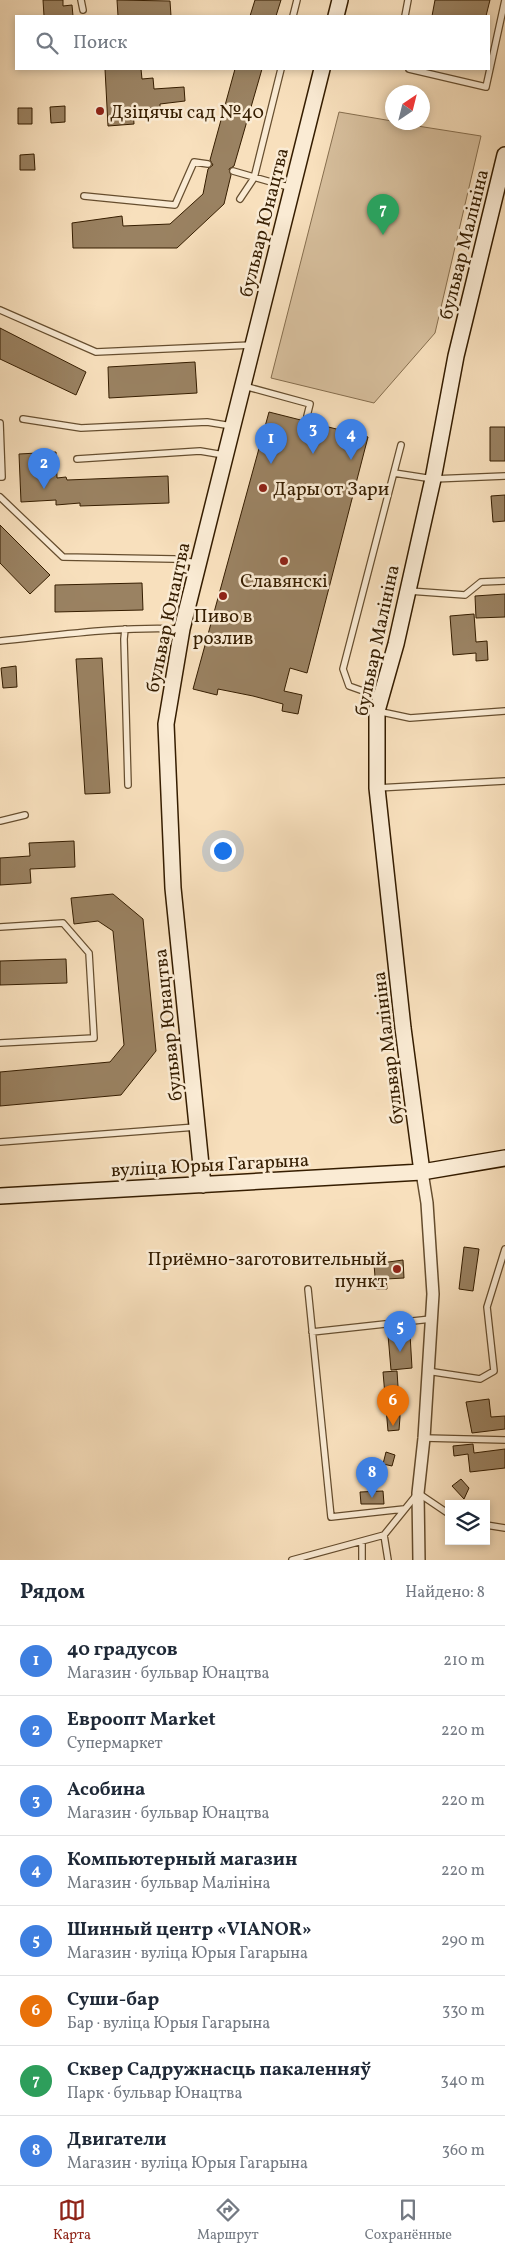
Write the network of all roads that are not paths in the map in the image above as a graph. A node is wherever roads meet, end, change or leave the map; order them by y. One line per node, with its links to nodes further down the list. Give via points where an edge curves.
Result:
1 (81, 0): 6 (lane)
2 (297, 0): 7 (lane)
3 (340, 0): 8 (main road)
4 (408, 0): 9 (lane)
5 (505, 0): 10 (lane)
6 (83, 10)
7 (293, 15)
8 (336, 15)
9 (405, 15)
10 (490, 69)
11 (281, 70): 18 (lane)
12 (322, 70): 19 (main road, бульвар Юнацтва)
13 (413, 70): 14 (lane, via 486,87)
14 (490, 70)
15 (505, 155): 35 (main road, бульвар Малініна, via 456,356)
16 (208, 164): 20 (lane, via 194,162 175,205)
17 (232, 171): 18 (lane)
18 (254, 178): 19 (lane); 21 (lane)
19 (292, 188): 23 (main road, бульвар Юнацтва)
20 (84, 196)
21 (240, 199)
22 (0, 310): 23 (lane, via 96,352)
23 (252, 345): 24 (main road, бульвар Юнацтва)
24 (242, 385): 25 (lane, via 310,404); 28 (main road, бульвар Юнацтва)
25 (307, 416)
26 (23, 418): 28 (lane, via 81,428 207,422)
27 (0, 423): 34 (lane)
28 (232, 426): 30 (main road, бульвар Юнацтва)
29 (401, 445): 32 (lane)
30 (224, 455): 31 (lane, via 200,451); 37 (main road, бульвар Юнацтва)
31 (77, 459)
32 (394, 473): 35 (lane); 43 (lane, via 343,669 349,686)
33 (505, 476): 35 (lane)
34 (0, 477)
35 (433, 479): 39 (main road, бульвар Малініна)
36 (0, 497): 37 (lane, via 63,557 174,559)
37 (199, 563): 41 (main road, бульвар Юнацтва)
38 (505, 581): 39 (lane, via 481,582 465,595)
39 (406, 591): 43 (main road, бульвар Малініна, via 396,644)
40 (125, 629): 41 (lane); 42 (lane); 46 (lane)
41 (182, 629): 52 (main road, бульвар Юнацтва, via 166,724 172,888)
42 (0, 641)
43 (379, 704): 44 (lane, via 410,718); 47 (main road, бульвар Малініна)
44 (505, 711)
45 (505, 781): 47 (lane)
46 (128, 785)
47 (378, 788): 55 (main road, бульвар Малініна)
48 (25, 815): 49 (lane)
49 (0, 821)
50 (0, 927): 51 (lane, via 63,924 89,953 94,1038)
51 (0, 1042)
52 (198, 1126): 53 (lane); 56 (main road, бульвар Юнацтва)
53 (0, 1142)
54 (505, 1158): 55 (main road, вуліца Юрыя Гагарына)
55 (422, 1172): 56 (main road, вуліца Юрыя Гагарына); 60 (street, via 432,1268)
56 (203, 1185): 57 (main road, вуліца Юрыя Гагарына)
57 (0, 1196)
58 (505, 1249): 62 (lane, via 487,1307 494,1371 480,1378)
59 (308, 1289): 61 (lane)
60 (431, 1319): 61 (lane); 62 (street)
61 (312, 1332): 66 (lane, via 331,1517)
62 (427, 1371): 63 (street)
63 (424, 1438): 64 (lane); 65 (street)
64 (505, 1440)
65 (418, 1493): 66 (lane); 67 (lane); 75 (street)
66 (404, 1509): 70 (lane)
67 (445, 1511)
68 (490, 1526): 69 (lane)
69 (505, 1528)
70 (384, 1536): 71 (lane); 74 (lane)
71 (362, 1542): 72 (lane); 73 (lane)
72 (292, 1560)
73 (362, 1560)
74 (388, 1560)
75 (419, 1560)

